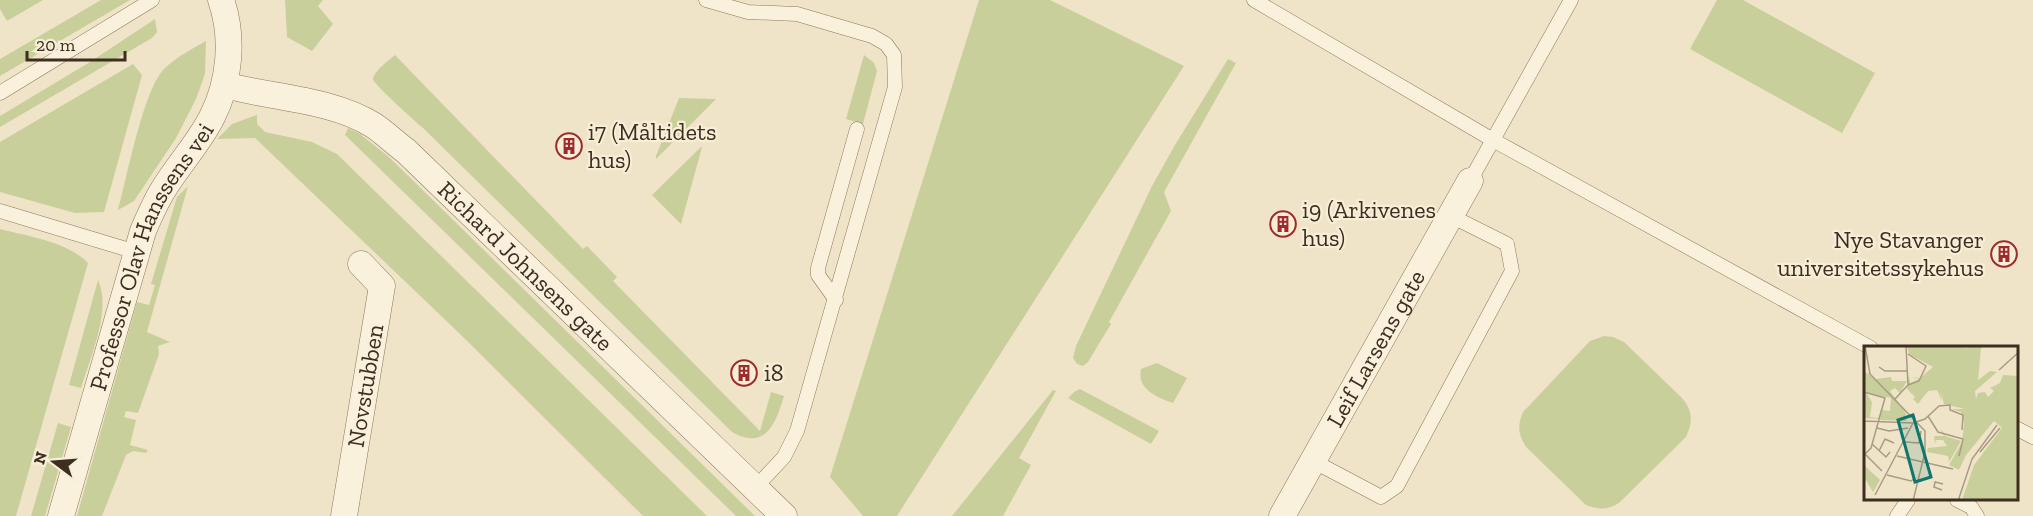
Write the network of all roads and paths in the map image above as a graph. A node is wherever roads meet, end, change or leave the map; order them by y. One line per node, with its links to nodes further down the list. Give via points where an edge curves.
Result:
1 (152, 0): 7 (lane)
2 (221, 0): 6 (street, Professor Olav Hanssens vei, via 229,42)
3 (706, 0): 15 (lane, via 748,12 797,15 872,36 886,44 894,56 895,87)
4 (1254, 0): 9 (lane)
5 (1571, 0): 9 (lane)
6 (225, 85): 13 (street, Professor Olav Hanssens vei, via 213,117 154,205); 20 (street, Richard Johnsens gate, via 328,107 373,125 405,151)
7 (0, 93)
8 (857, 129): 15 (lane, via 818,268 818,275)
9 (1493, 140): 10 (lane); 16 (lane)
10 (1470, 181): 12 (street, Leif Larsens gate)
11 (0, 211): 13 (lane)
12 (1450, 216): 19 (street, Leif Larsens gate); 19 (lane, via 1507,244 1512,271 1397,486 1381,497)
13 (136, 252): 23 (street, Professor Olav Hanssens vei)
14 (361, 264): 24 (street, Novstubben, via 382,286)
15 (836, 300): 20 (lane, via 793,441)
16 (1867, 346)
17 (2018, 429): 18 (lane)
18 (2033, 437)
19 (1313, 461): 26 (street, Leif Larsens gate)
20 (756, 488): 25 (street, Richard Johnsens gate)
21 (1907, 501): 27 (lane)
22 (1959, 501): 28 (lane, via 1971,507)
23 (61, 516)
24 (344, 516)
25 (784, 516)
26 (1282, 516)
27 (1897, 516)
28 (1977, 516)

